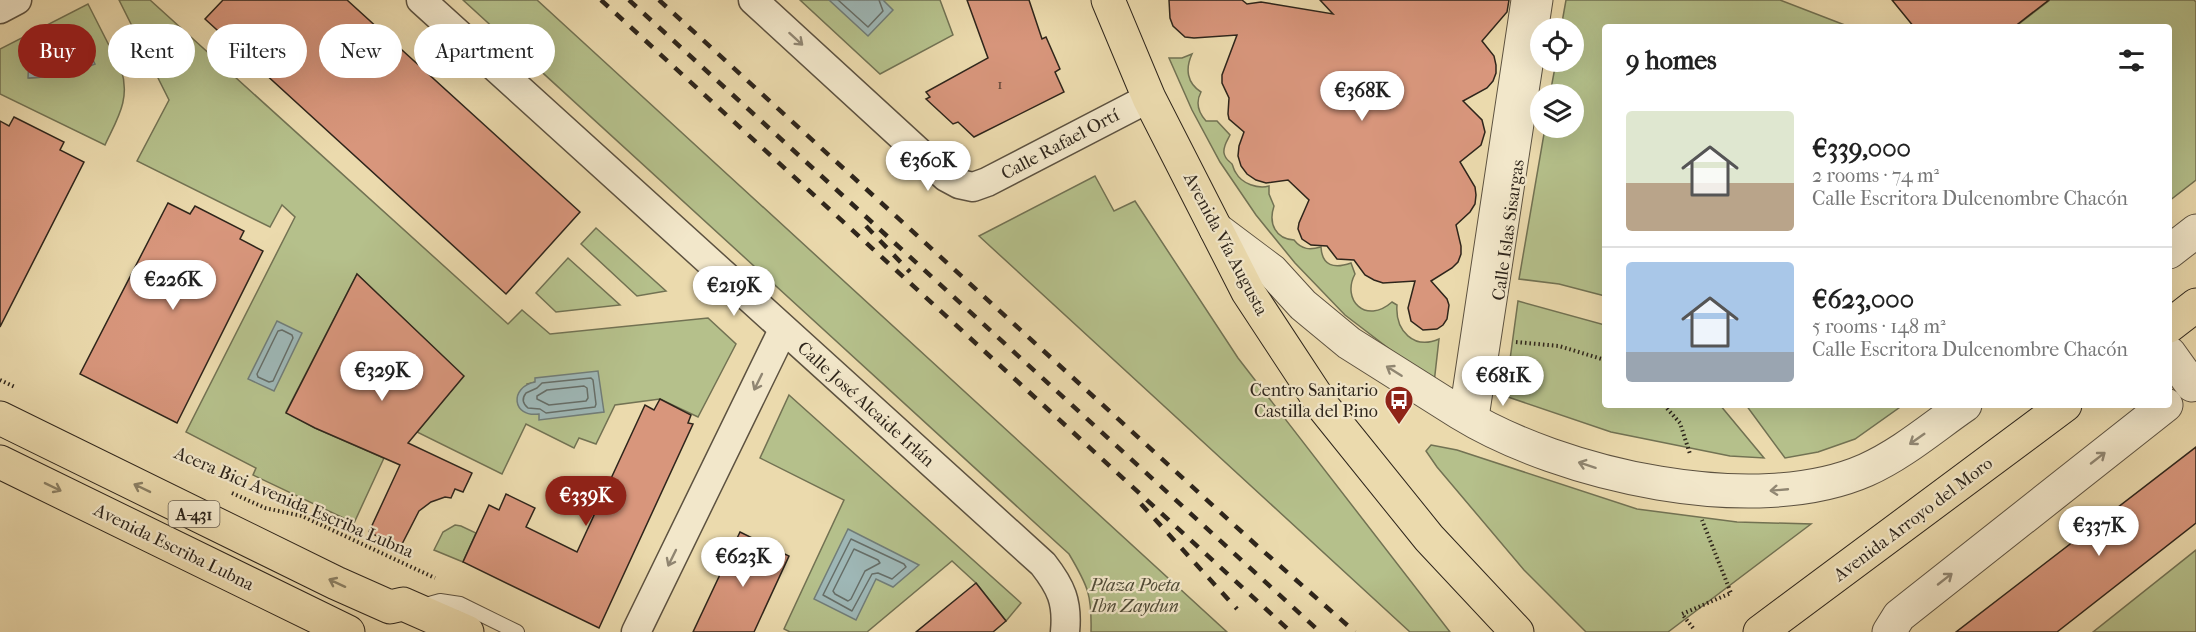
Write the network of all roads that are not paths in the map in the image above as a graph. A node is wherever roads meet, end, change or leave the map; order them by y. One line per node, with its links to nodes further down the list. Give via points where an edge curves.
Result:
1 (17, 0): 7 (street)
2 (421, 0): 14 (street, Calle José Alcaide Irlán)
3 (753, 0): 8 (street, Calle Rafael Ortí, one-way to 8, via 946,177 959,184 973,187 1001,176)
4 (1108, 0): 8 (main road, Avenida Vía Augusta)
5 (1522, 0): 21 (street, Calle Islas Sisargas)
6 (1542, 0): 21 (street, Calle Islas Sisargas, via 1492,339)
7 (0, 9)
8 (1149, 98): 9 (main road, Avenida Vía Augusta)
9 (1216, 229): 21 (street, one-way to 9, via 1349,343 1303,305 1272,271); 30 (main road, Avenida Vía Augusta, via 1248,292 1325,409 1429,538)
10 (2196, 231): 11 (street)
11 (2172, 250)
12 (2196, 305): 13 (main road)
13 (2172, 324)
14 (783, 330): 28 (street, one-way to 28); 29 (street, Calle José Alcaide Irlán, via 1043,564 1063,594)
15 (2172, 363): 16 (street)
16 (2181, 393)
17 (1961, 408): 21 (street, one-way to 21, via 1867,470 1799,488 1758,492 1691,488 1598,469 1534,449)
18 (2061, 408): 31 (main road, Avenida Arroyo del Moro)
19 (2162, 408): 24 (street, one-way to 19)
20 (0, 418): 23 (main road, A-431, one-way to 20)
21 (1469, 419)
22 (0, 462): 25 (main road, Avenida Escriba Lubna / A-431, one-way to 25)
23 (410, 616): 26 (main road); 27 (lane, via 440,601 460,604)
24 (1894, 624)
25 (348, 632)
26 (467, 632)
27 (517, 632)
28 (636, 632)
29 (1065, 632)
30 (1517, 632)
31 (1760, 632)

